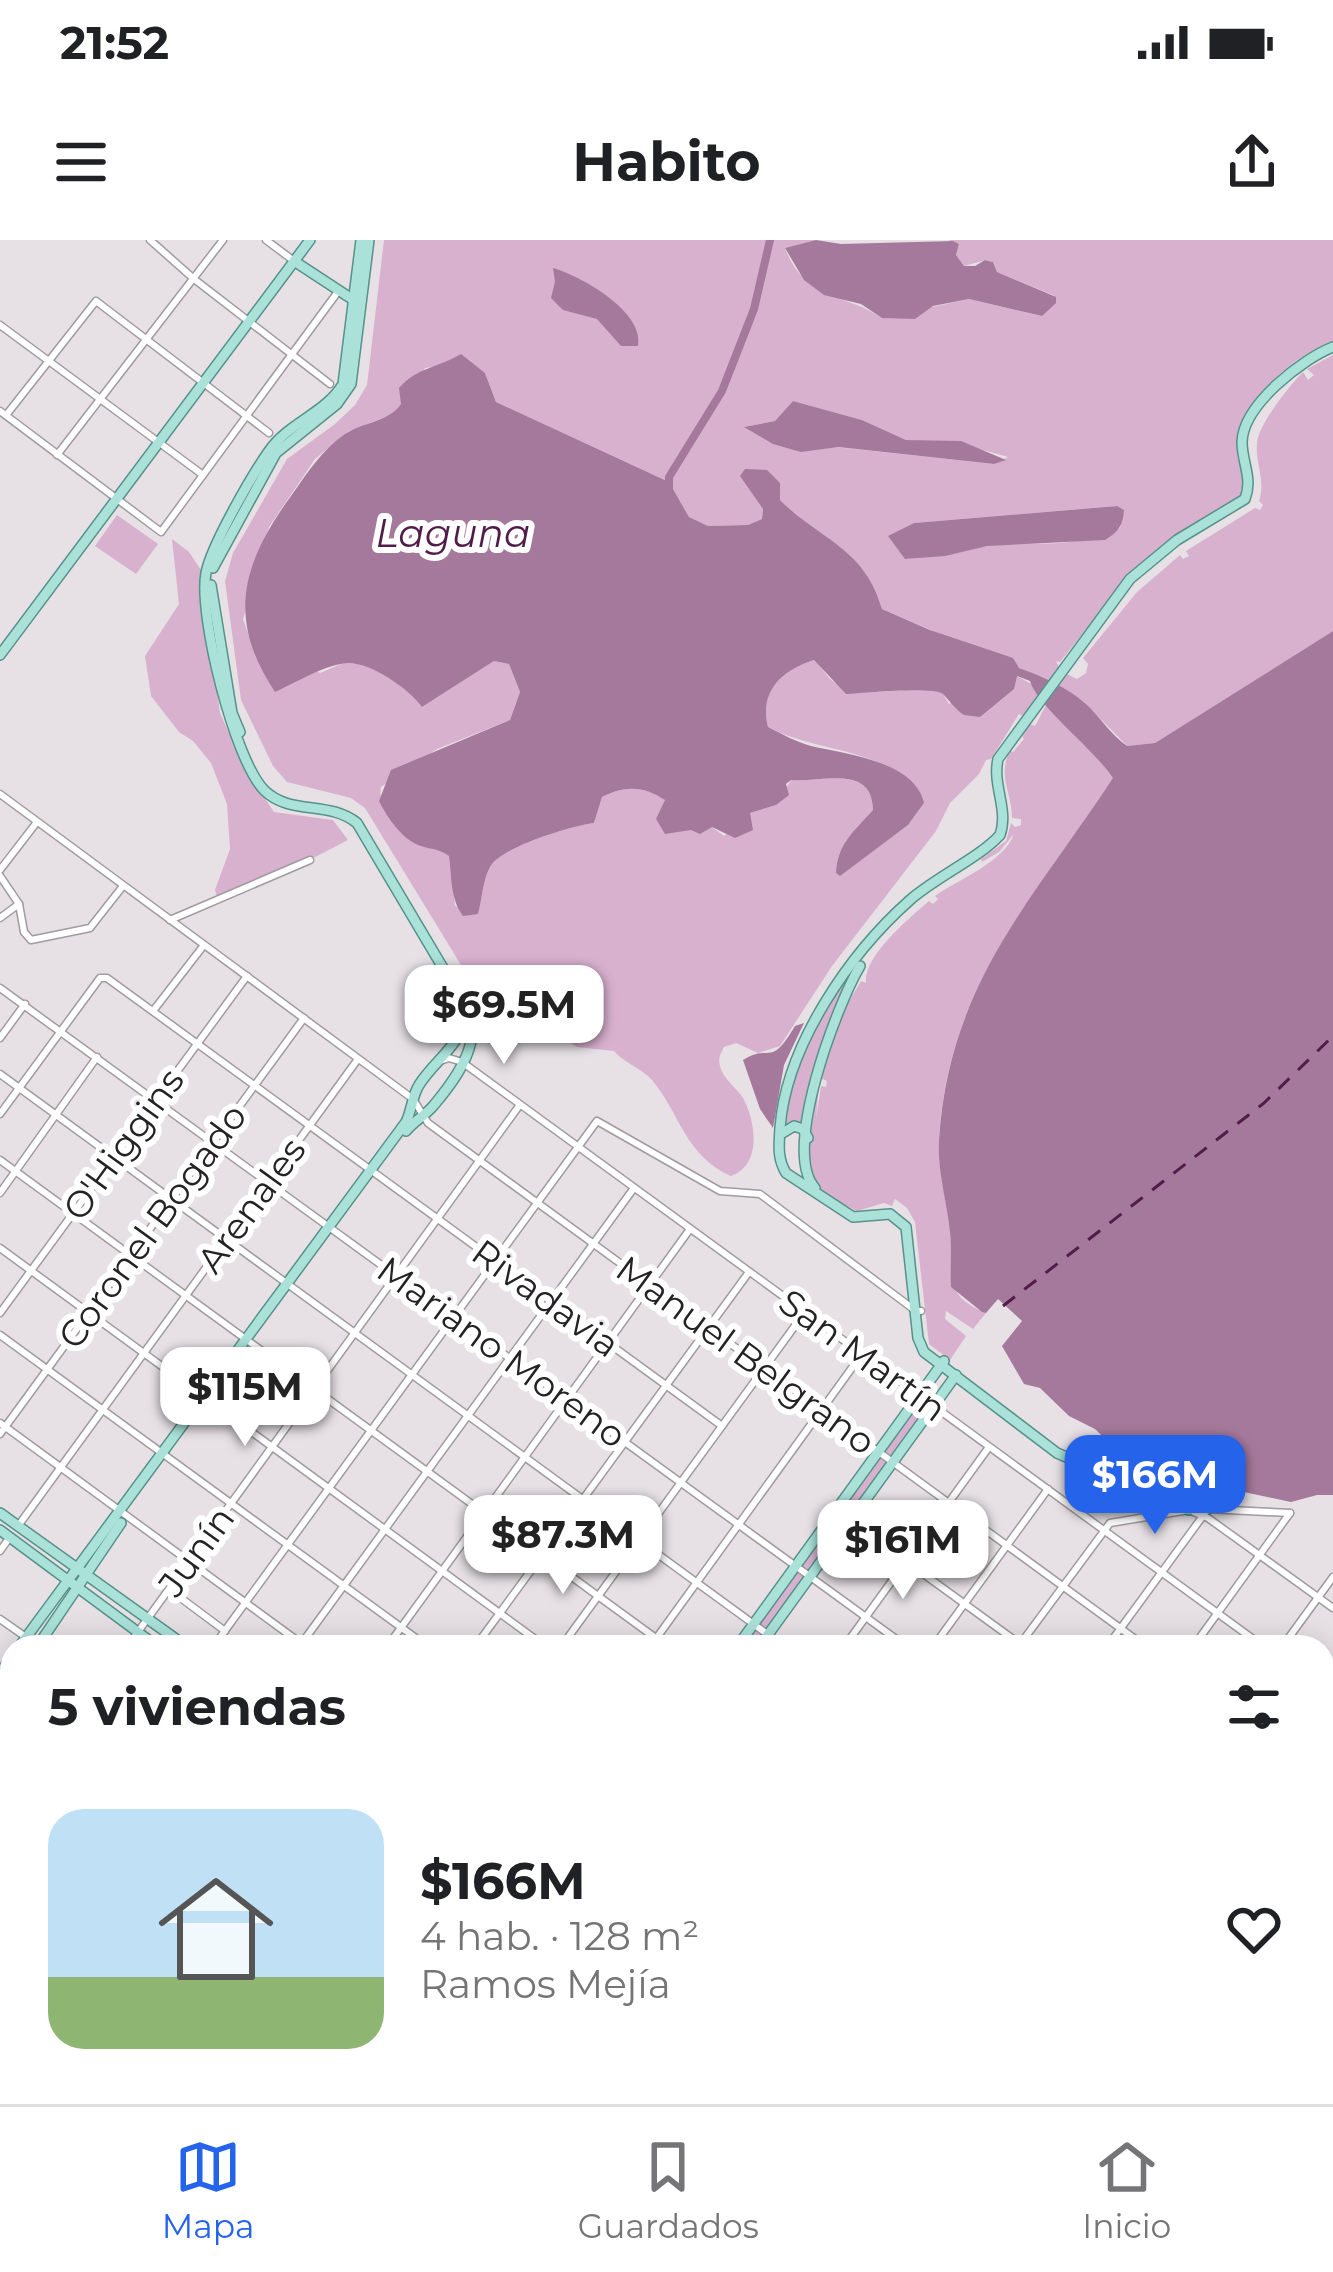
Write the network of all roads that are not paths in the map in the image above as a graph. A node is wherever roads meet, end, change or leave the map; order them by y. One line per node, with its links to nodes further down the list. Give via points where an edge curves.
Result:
1 (150, 240): 7 (street)
2 (223, 240): 7 (street)
3 (266, 240): 6 (street)
4 (310, 240): 6 (main road)
5 (365, 240): 9 (main road)
6 (294, 261): 8 (main road); 10 (main road)
7 (194, 279): 10 (street); 12 (street)
8 (338, 292): 9 (main road); 14 (street)
9 (358, 301): 49 (main road, via 343,384 266,456 205,585 226,715 255,779 280,801 356,823 462,1000 465,1022); 50 (main road, via 347,392 276,454 218,558 211,586 232,713 254,762 283,797 338,806 365,826 470,1001 474,1029)
10 (249, 321): 14 (street); 16 (main road)
11 (0, 325): 15 (street)
12 (146, 340): 15 (street, via 95,301); 16 (street); 18 (street)
13 (1333, 348): 32 (main road, via 1287,374 1249,421 1245,499 1134,575 1057,678 1000,761 1004,837)
14 (292, 355): 17 (street); 20 (street)
15 (47, 360): 18 (street); 19 (street)
16 (202, 383): 20 (street); 22 (main road)
17 (330, 384)
18 (100, 398): 22 (street); 23 (street)
19 (3, 413): 23 (street)
20 (245, 416): 21 (street); 24 (street)
21 (269, 433)
22 (158, 442): 24 (street); 25 (main road)
23 (57, 455): 25 (street)
24 (203, 475): 25 (street, via 161,532)
25 (116, 498): 26 (main road)
26 (0, 655)
27 (0, 794): 28 (street)
28 (9, 801): 29 (street); 30 (street)
29 (0, 807)
30 (38, 821): 33 (street); 34 (street)
31 (310, 860): 37 (street)
32 (963, 862): 63 (main road, via 889,920 818,1015 790,1070); 64 (main road, via 895,919 850,982 824,1043)
33 (0, 873): 35 (street)
34 (124, 885): 35 (street, via 90,928 31,940); 37 (street)
35 (20, 904): 36 (street)
36 (0, 918)
37 (170, 920): 38 (street)
38 (204, 945): 39 (street); 42 (street)
39 (247, 976): 43 (street); 46 (street, O'Higgins)
40 (0, 988): 41 (street, Mariano Moreno)
41 (25, 1004): 44 (street, Mariano Moreno); 45 (street)
42 (153, 1011): 44 (street, Rivadavia, via 104,976); 46 (street, Rivadavia)
43 (304, 1018): 48 (street); 53 (street, Coronel Bogado)
44 (61, 1031): 47 (street, Mariano Moreno); 54 (street)
45 (0, 1038)
46 (197, 1044): 53 (street, Rivadavia); 56 (street, O'Higgins)
47 (97, 1057): 56 (street, Mariano Moreno); 59 (street)
48 (358, 1058): 55 (street); 61 (street, Arenales)
49 (440, 1061): 50 (street); 51 (street); 55 (main road)
50 (462, 1062): 51 (main road); 57 (street, San Martín)
51 (455, 1073): 60 (main road)
52 (0, 1074): 54 (street)
53 (254, 1085): 61 (street, Rivadavia); 65 (street, Coronel Bogado)
54 (20, 1088): 58 (street); 59 (street)
55 (413, 1099): 60 (street, Manuel Belgrano); 62 (main road)
56 (156, 1100): 65 (street, Mariano Moreno); 67 (street, O'Higgins)
57 (520, 1105): 66 (street, San Martín); 69 (street, Junín)
58 (0, 1114)
59 (57, 1114): 67 (street); 70 (street)
60 (422, 1117): 62 (main road); 69 (street, Manuel Belgrano)
61 (309, 1126): 71 (street, Rivadavia); 72 (street, Arenales)
62 (405, 1128): 71 (main road)
63 (779, 1137): 64 (main road, via 794,1126); 93 (main road, via 790,1177 853,1217 902,1221)
64 (808, 1138): 93 (main road, via 806,1172 815,1188 854,1213 893,1210 910,1224)
65 (213, 1142): 72 (street, Mariano Moreno); 75 (street, Coronel Bogado)
66 (576, 1146): 73 (street, San Martín); 76 (street); 93 (street, via 602,1120 720,1191 760,1194)
67 (114, 1157): 75 (street); 77 (street, O'Higgins)
68 (0, 1160): 70 (street)
69 (480, 1161): 76 (street, Manuel Belgrano); 78 (street, Junín)
70 (16, 1172): 74 (street); 77 (street)
71 (373, 1172): 78 (street, Rivadavia); 79 (main road)
72 (268, 1182): 79 (street, Mariano Moreno); 81 (street, Arenales)
73 (634, 1188): 80 (street, San Martín); 82 (street)
74 (0, 1193)
75 (171, 1199): 81 (street); 84 (street, Coronel Bogado)
76 (537, 1202): 82 (street, Manuel Belgrano); 85 (street)
77 (73, 1214): 84 (street); 86 (street, O'Higgins)
78 (438, 1220): 85 (street, Rivadavia); 88 (street, Junín)
79 (332, 1228): 88 (street, Mariano Moreno); 90 (main road)
80 (690, 1229): 87 (street, San Martín); 89 (street)
81 (226, 1239): 90 (street); 91 (street, Arenales)
82 (594, 1244): 89 (street, Manuel Belgrano); 92 (street)
83 (0, 1248): 86 (street)
84 (130, 1256): 91 (street); 96 (street, Coronel Bogado)
85 (494, 1260): 92 (street, Rivadavia); 97 (street)
86 (31, 1270): 95 (street, O'Higgins); 96 (street)
87 (749, 1271): 94 (street, San Martín); 98 (street)
88 (398, 1275): 97 (street, Mariano Moreno); 99 (street, Junín)
89 (651, 1286): 98 (street, Manuel Belgrano); 102 (street)
90 (290, 1287): 99 (street); 101 (main road)
91 (185, 1295): 101 (street); 103 (street, Arenales)
92 (551, 1302): 102 (street, Rivadavia); 105 (street)
93 (918, 1311): 106 (main road, via 926,1345)
94 (805, 1312): 104 (street, San Martín); 107 (street)
95 (0, 1313)
96 (88, 1313): 103 (street); 108 (street, Coronel Bogado)
97 (454, 1316): 105 (street, Mariano Moreno); 110 (street)
98 (709, 1328): 107 (street, Manuel Belgrano); 111 (street)
99 (355, 1334): 110 (street); 112 (street, Junín)
100 (0, 1335): 108 (street)
101 (250, 1343): 112 (street); 115 (main road)
102 (608, 1343): 111 (street, Rivadavia); 114 (street)
103 (143, 1353): 115 (street); 117 (street, Arenales)
104 (862, 1354): 113 (street, San Martín); 118 (street)
105 (510, 1358): 114 (street, Mariano Moreno); 119 (street)
106 (943, 1363): 109 (main road); 113 (main road)
107 (764, 1368): 118 (street, Manuel Belgrano); 120 (street)
108 (47, 1370): 117 (street); 121 (street, Coronel Bogado)
109 (956, 1373): 116 (main road); 138 (main road, via 1057,1453); 139 (main road, via 1059,1451)
110 (411, 1374): 119 (street); 122 (street)
111 (666, 1385): 120 (street, Rivadavia); 123 (street)
112 (314, 1390): 122 (street); 124 (street, Junín)
113 (919, 1396): 116 (street, San Martín); 126 (main road)
114 (568, 1400): 123 (street, Mariano Moreno); 128 (street)
115 (208, 1401): 124 (street); 127 (main road)
116 (933, 1406): 125 (street, San Martín); 129 (main road)
117 (102, 1409): 127 (street); 130 (street, Arenales)
118 (822, 1410): 126 (street, Manuel Belgrano); 144 (street)
119 (468, 1416): 128 (street); 131 (street)
120 (722, 1426): 132 (street)
121 (2, 1428): 130 (street)
122 (370, 1430): 131 (street); 133 (street)
123 (626, 1442): 132 (street, Mariano Moreno); 135 (street)
124 (272, 1447): 133 (street); 137 (street, Junín)
125 (989, 1447): 134 (street, San Martín); 136 (street)
126 (879, 1451): 129 (street, Manuel Belgrano); 157 (main road)
127 (166, 1457): 137 (street); 142 (main road)
128 (525, 1457): 135 (street); 140 (street)
129 (893, 1462): 136 (street, Manuel Belgrano); 143 (main road)
130 (60, 1466): 142 (street); 145 (street, Arenales)
131 (427, 1472): 140 (street); 147 (street)
132 (681, 1482): 144 (street, Mariano Moreno); 149 (street)
133 (328, 1488): 147 (street); 150 (street)
134 (1048, 1489): 146 (street, San Martín); 151 (street)
135 (583, 1499): 149 (street); 154 (street)
136 (950, 1502): 151 (street, Manuel Belgrano); 156 (street)
137 (231, 1504): 150 (street); 155 (street, Junín)
138 (1189, 1510): 139 (street); 146 (street)
139 (1206, 1512): 153 (street); 153 (street, via 1290,1513); 160 (street)
140 (484, 1513): 154 (street); 159 (street)
141 (0, 1514): 145 (main road)
142 (124, 1514): 155 (street); 158 (main road)
143 (850, 1520): 156 (street); 161 (main road)
144 (739, 1525): 157 (street, Mariano Moreno); 164 (street)
145 (18, 1526): 158 (main road)
146 (1104, 1529): 160 (street, San Martín); 166 (street)
147 (385, 1530): 159 (street); 165 (street)
148 (5, 1533): 152 (street); 163 (main road)
149 (639, 1540): 164 (street); 169 (street)
150 (287, 1544): 165 (street); 172 (street)
151 (1007, 1545): 166 (street, Manuel Belgrano); 173 (street)
152 (0, 1551)
153 (1260, 1555): 171 (street); 176 (street)
154 (542, 1556): 169 (street); 175 (street)
155 (188, 1562): 168 (street, Junín); 172 (street)
156 (906, 1562): 173 (street); 178 (street)
157 (796, 1566): 161 (street, Mariano Moreno); 180 (main road)
158 (84, 1571): 163 (main road); 167 (main road); 179 (main road)
159 (442, 1571): 175 (street); 181 (street)
160 (1162, 1572): 176 (street, San Martín); 182 (street)
161 (810, 1576): 178 (street, Mariano Moreno); 185 (main road)
162 (1333, 1576): 171 (street)
163 (68, 1580): 167 (main road); 170 (main road)
164 (696, 1583): 180 (street); 200 (street)
165 (344, 1586): 181 (street); 193 (street)
166 (1064, 1586): 182 (street, Manuel Belgrano); 206 (street)
167 (79, 1588): 177 (main road); 184 (main road)
168 (169, 1589): 179 (street, Junín); 183 (street)
169 (598, 1597): 198 (street); 199 (street)
170 (55, 1598): 177 (main road, via 65,1601); 186 (main road)
171 (1318, 1598): 174 (street); 211 (street)
172 (246, 1602): 183 (street); 192 (street)
173 (964, 1604): 204 (street); 205 (street)
174 (1333, 1609)
175 (500, 1613): 196 (street); 197 (street)
176 (1218, 1613): 209 (street); 210 (street, San Martín)
177 (61, 1614): 187 (main road)
178 (866, 1617): 202 (street); 203 (street, Mariano Moreno)
179 (147, 1618): 184 (street, Junín); 190 (main road)
180 (753, 1624): 185 (street); 201 (main road)
181 (401, 1627): 194 (street); 195 (street)
182 (1121, 1628): 207 (street); 208 (street, Manuel Belgrano)
183 (225, 1630): 191 (street)
184 (137, 1632): 188 (street, Junín); 189 (main road)
185 (768, 1634)
186 (28, 1635)
187 (46, 1635)
188 (135, 1635)
189 (141, 1635)
190 (170, 1635)
191 (221, 1635)
192 (288, 1635)
193 (310, 1635)
194 (395, 1635)
195 (412, 1635)
196 (484, 1635)
197 (530, 1635)
198 (570, 1635)
199 (652, 1635)
200 (658, 1635)
201 (745, 1635)
202 (853, 1635)
203 (891, 1635)
204 (942, 1635)
205 (1006, 1635)
206 (1029, 1635)
207 (1116, 1635)
208 (1130, 1635)
209 (1202, 1635)
210 (1248, 1635)
211 (1291, 1635)

